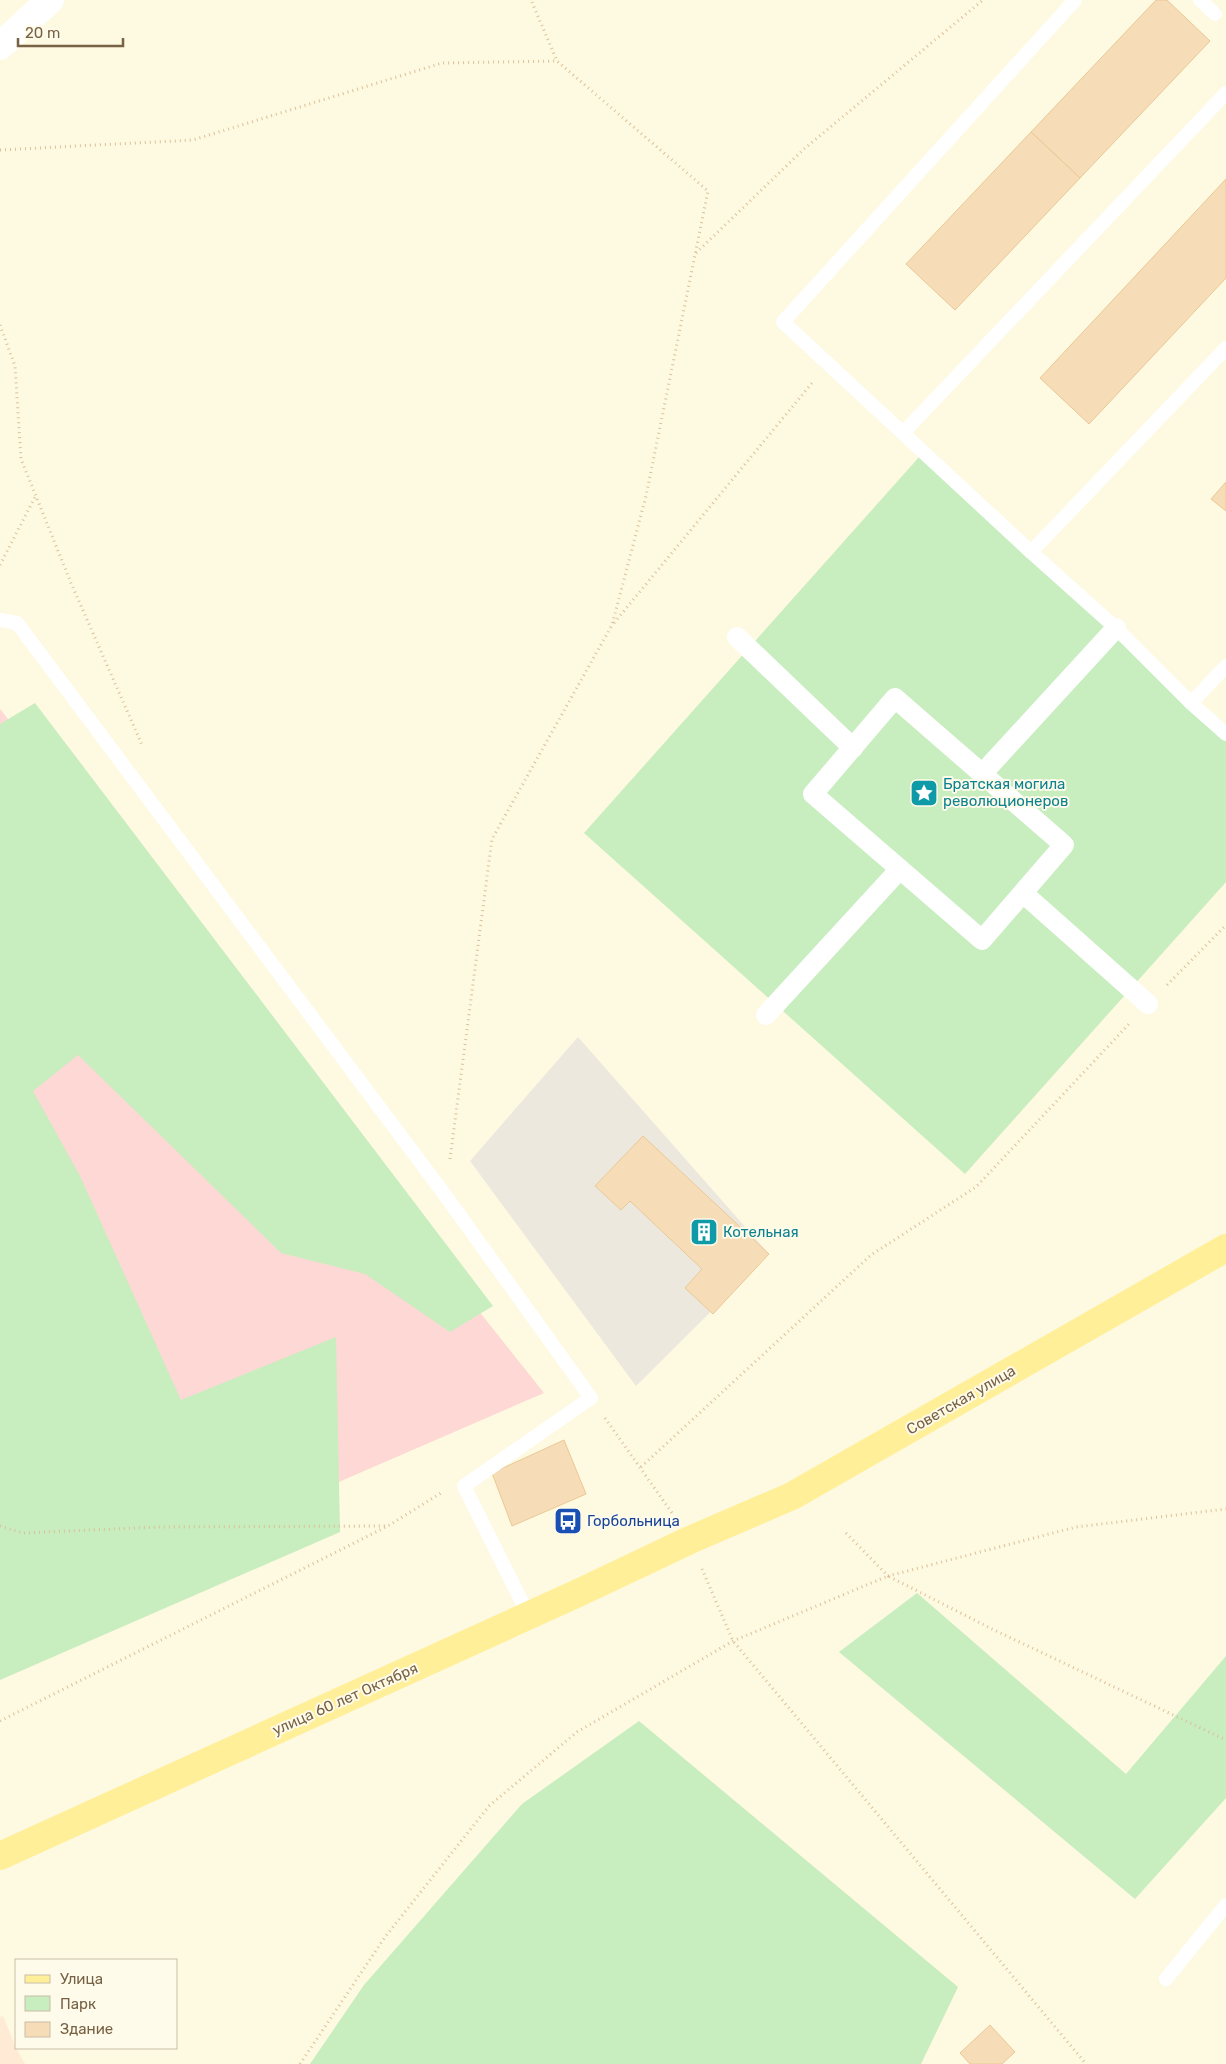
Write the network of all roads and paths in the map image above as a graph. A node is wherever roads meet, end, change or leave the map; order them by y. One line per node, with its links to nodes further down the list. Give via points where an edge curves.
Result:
1 (50, 0): 7 (street)
2 (531, 0): 8 (path)
3 (983, 0): 11 (path, via 804,149)
4 (1075, 0): 14 (lane, via 783,322)
5 (1200, 0): 6 (lane)
6 (1215, 14)
7 (0, 46)
8 (557, 61): 10 (path, via 442,64 193,140); 11 (path, via 708,191)
9 (1226, 93): 15 (lane)
10 (0, 150)
11 (695, 253): 20 (path, via 646,496)
12 (0, 325): 16 (path, via 15,366 20,459)
13 (1226, 348): 17 (lane)
14 (828, 363): 15 (lane); 20 (path)
15 (903, 433): 17 (lane)
16 (36, 495): 18 (path); 26 (path)
17 (1032, 552): 21 (lane)
18 (0, 565)
19 (0, 620): 34 (lane, via 17,622)
20 (612, 625): 34 (path, via 492,839)
21 (1116, 628): 24 (lane); 28 (street)
22 (737, 637): 27 (street)
23 (1226, 666): 24 (lane)
24 (1191, 702): 25 (lane)
25 (1226, 734)
26 (143, 747)
27 (852, 748): 28 (street, via 895,698); 29 (street, via 813,794)
28 (982, 774): 30 (street, via 1064,845)
29 (900, 868): 30 (street, via 982,940); 33 (street)
30 (1023, 893): 32 (street)
31 (1226, 925): 32 (path)
32 (1148, 1004): 37 (path, via 976,1187 871,1255)
33 (766, 1015)
34 (445, 1194): 36 (lane)
35 (1226, 1248): 43 (main road, Советская улица, via 792,1496)
36 (591, 1398): 37 (path); 45 (lane, via 464,1486)
37 (642, 1467): 43 (path)
38 (448, 1488): 41 (path)
39 (1226, 1509): 44 (path, via 1076,1527)
40 (0, 1526): 41 (path, via 23,1533 158,1527)
41 (388, 1526): 47 (path)
42 (846, 1533): 44 (path)
43 (690, 1540): 45 (main road, улица 60 лет Октября); 46 (path)
44 (888, 1576): 46 (path); 48 (path)
45 (529, 1616): 49 (main road, улица 60 лет Октября)
46 (733, 1641): 52 (path, via 577,1732 489,1806 385,1936); 53 (path)
47 (0, 1722)
48 (1226, 1740)
49 (0, 1856)
50 (1226, 1905): 51 (lane)
51 (1166, 1979)
52 (300, 2064)
53 (1086, 2064)

